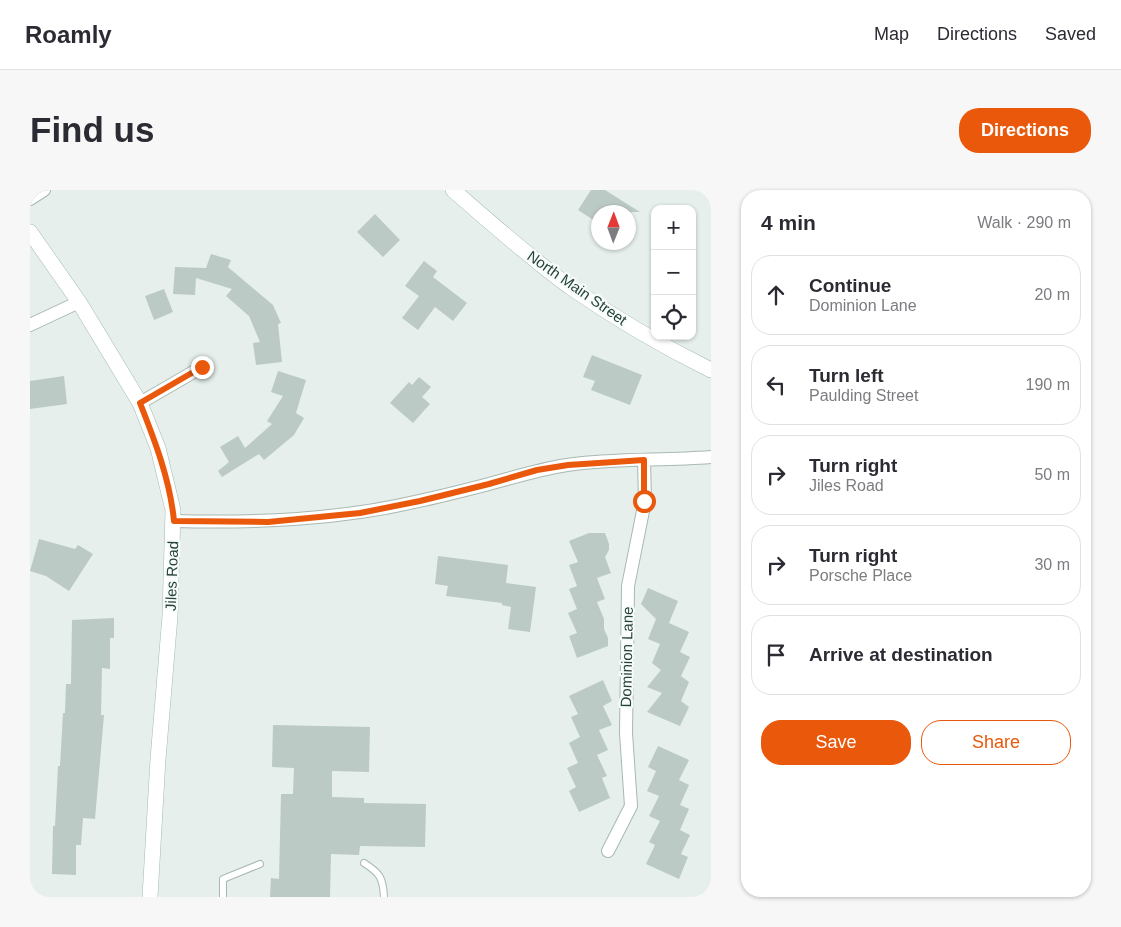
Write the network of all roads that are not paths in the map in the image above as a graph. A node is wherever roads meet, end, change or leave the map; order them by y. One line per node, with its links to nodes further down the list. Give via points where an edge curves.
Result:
1 (44, 190): 3 (street)
2 (453, 190): 8 (street, North Main Street, via 506,237 571,287)
3 (30, 199)
4 (30, 232): 5 (street, Jiles Road)
5 (80, 302): 6 (street); 9 (street, Jiles Road)
6 (30, 325)
7 (202, 367): 9 (street)
8 (711, 370)
9 (140, 403): 12 (street, Jiles Road, via 158,448)
10 (711, 457): 11 (street)
11 (644, 460): 12 (street, via 537,470 420,501 360,513 268,522); 13 (street, Dominion Lane, via 644,501 628,586 626,733 631,806)
12 (174, 521): 16 (street, Jiles Road)
13 (608, 851)
14 (364, 863): 18 (lane, via 375,870 384,882)
15 (260, 864): 17 (lane, via 223,879)
16 (150, 897)
17 (223, 897)
18 (384, 897)

